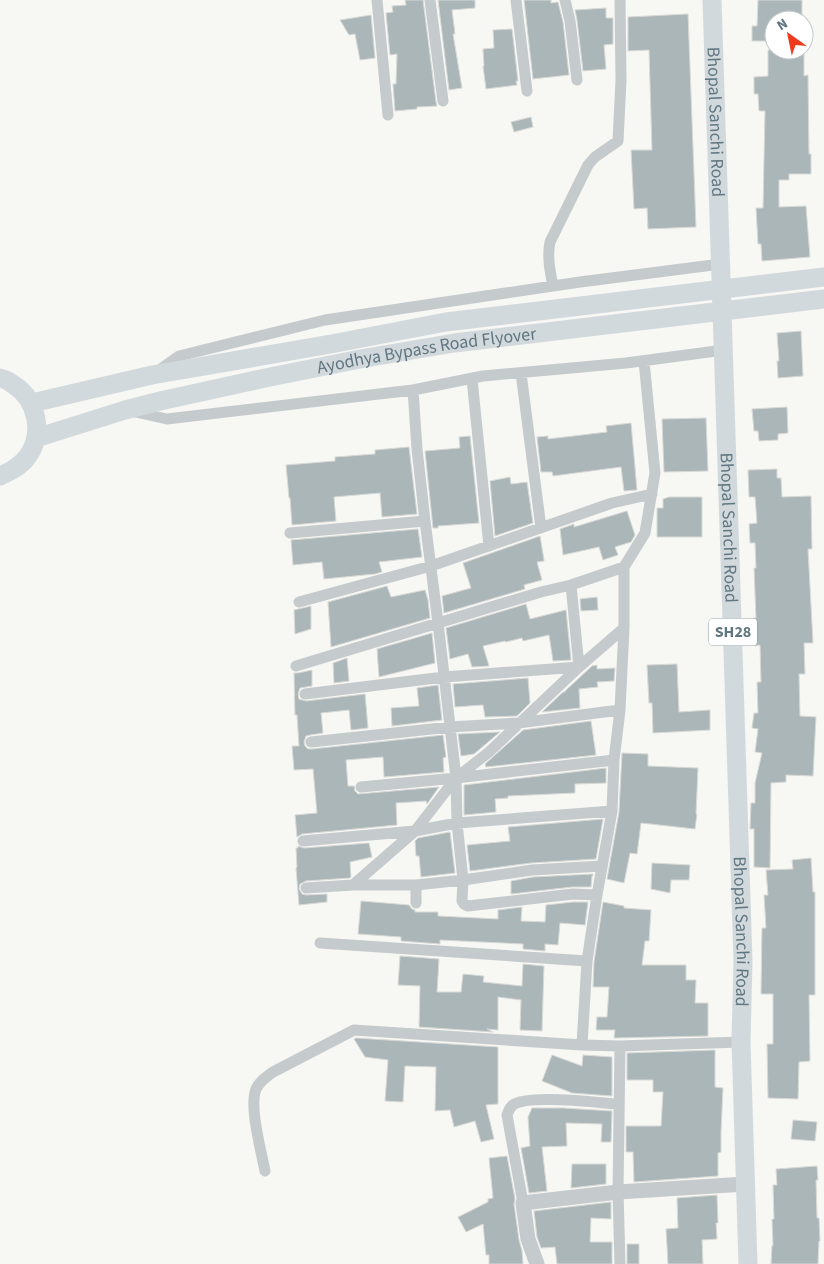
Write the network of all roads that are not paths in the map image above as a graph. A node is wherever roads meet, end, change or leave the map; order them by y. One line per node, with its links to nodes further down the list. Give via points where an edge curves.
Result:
1 (377, 0): 10 (street)
2 (430, 0): 9 (street)
3 (516, 0): 8 (street)
4 (565, 0): 7 (street)
5 (620, 0): 13 (street, via 618,141 588,164 550,242 548,251)
6 (712, 0): 11 (main road, Bhopal Sanchi Road / SH28)
7 (577, 80)
8 (527, 91)
9 (443, 101)
10 (388, 115)
11 (721, 264): 13 (street); 15 (main road, Bhopal Sanchi Road / SH28)
12 (824, 277): 18 (main road, Ayodhya Bypass Road Flyover, via 446,322)
13 (553, 286): 18 (street, via 325,320 179,356)
14 (824, 299): 23 (main road, Ayodhya Bypass Road Flyover, via 454,343 270,376)
15 (724, 350): 16 (street); 61 (main road, Bhopal Sanchi Road / SH28, via 743,961)
16 (644, 361): 17 (street); 26 (street, via 655,474)
17 (521, 373): 20 (street); 28 (street)
18 (152, 374): 22 (main road, Ayodhya Bypass Road Flyover)
19 (0, 378): 22 (main road, via 22,390)
20 (472, 379): 21 (street); 30 (street)
21 (413, 390): 23 (street, via 167,419); 27 (street)
22 (33, 408): 24 (main road, via 37,422)
23 (125, 410): 24 (main road, Ayodhya Bypass Road Flyover)
24 (36, 438): 25 (main road, via 29,456 18,467)
25 (0, 476)
26 (652, 494): 28 (street, via 612,503); 32 (street, via 645,533)
27 (425, 520): 29 (street); 31 (street)
28 (541, 528): 30 (street)
29 (290, 533)
30 (489, 546): 31 (street)
31 (431, 566): 34 (street); 35 (street)
32 (624, 568): 33 (street); 36 (street)
33 (571, 585): 35 (street); 38 (street)
34 (299, 602)
35 (438, 622): 37 (street); 39 (street)
36 (624, 628): 38 (street); 41 (street)
37 (296, 666)
38 (579, 667): 39 (street); 42 (street)
39 (444, 676): 40 (street); 43 (street)
40 (306, 694)
41 (620, 710): 42 (street); 45 (street)
42 (518, 723): 43 (street); 46 (street)
43 (450, 727): 44 (street); 46 (street)
44 (311, 742)
45 (614, 760): 46 (street); 48 (street)
46 (456, 778): 47 (street); 49 (street); 50 (street)
47 (361, 787)
48 (612, 811): 49 (street); 52 (street)
49 (457, 823): 50 (street); 53 (street)
50 (415, 831): 51 (street); 54 (street)
51 (302, 841)
52 (602, 866): 53 (street, via 532,870); 57 (street)
53 (463, 880): 55 (street); 57 (street, via 462,901 468,906 573,894)
54 (353, 885): 55 (street); 56 (street)
55 (416, 885): 58 (street)
56 (306, 888)
57 (597, 895): 60 (street)
58 (416, 904)
59 (320, 943): 60 (street)
60 (587, 961): 62 (street)
61 (741, 1042): 63 (street); 66 (main road, Bhopal Sanchi Road / SH28)
62 (582, 1046): 63 (street); 65 (street, via 354,1030 273,1072 257,1087 253,1109)
63 (620, 1046): 64 (street)
64 (619, 1104): 67 (street); 68 (street, via 552,1099 524,1101 510,1108 508,1115)
65 (265, 1171)
66 (746, 1184): 67 (street); 71 (main road, Bhopal Sanchi Road / SH28)
67 (618, 1192): 68 (street); 70 (street)
68 (523, 1203): 69 (street, via 528,1239)
69 (537, 1264)
70 (620, 1264)
71 (748, 1264)

